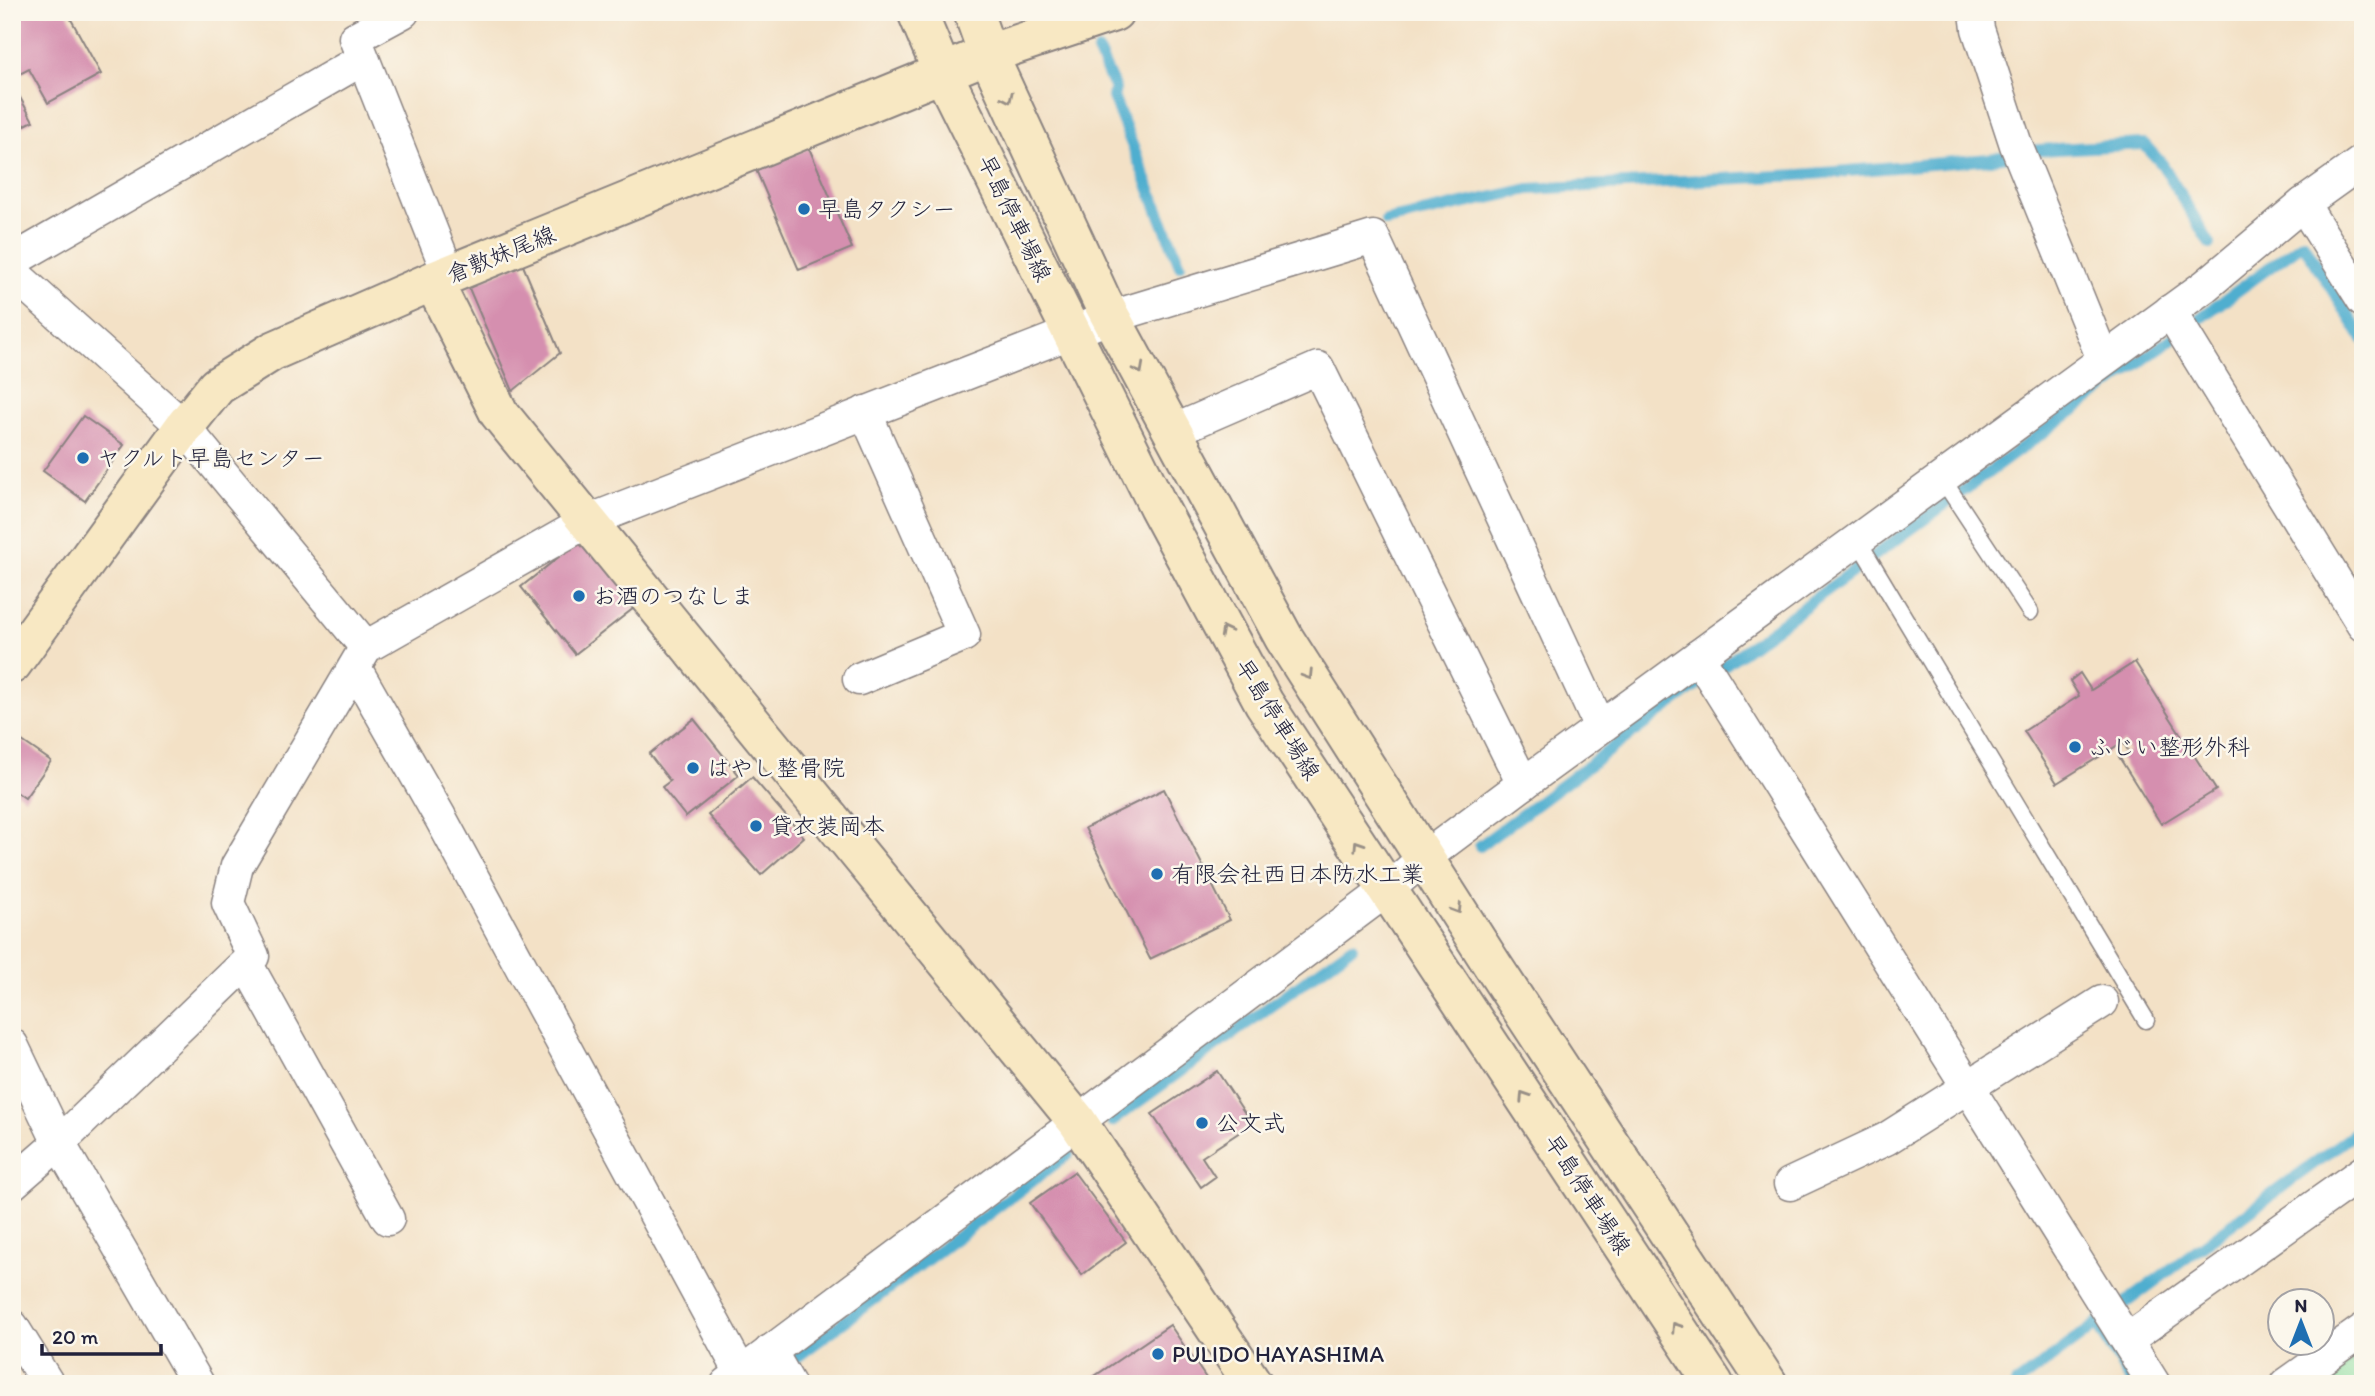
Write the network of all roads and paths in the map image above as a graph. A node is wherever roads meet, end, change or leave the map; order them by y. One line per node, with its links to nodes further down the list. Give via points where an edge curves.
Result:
1 (402, 12): 6 (street)
2 (917, 12): 8 (main road, 早島停車場線)
3 (973, 12): 7 (main road, 早島停車場線)
4 (1114, 12): 7 (main road, 倉敷妹尾線)
5 (1976, 12): 18 (street, via 2020,153)
6 (353, 36): 11 (street); 13 (street)
7 (988, 54): 8 (main road, 倉敷妹尾線); 16 (main road, 早島停車場線, one-way to 16)
8 (943, 74): 13 (main road, 倉敷妹尾線); 17 (main road, 早島停車場線)
9 (2363, 161): 10 (street)
10 (2303, 204): 14 (street); 15 (street)
11 (12, 261)
12 (12, 272): 20 (street)
13 (441, 278): 20 (main road, 倉敷妹尾線, via 273,351 217,386); 23 (main road, via 499,413)
14 (2363, 300)
15 (2170, 311): 18 (street); 26 (street)
16 (1111, 317): 17 (street); 21 (main road, 早島停車場線, one-way to 21); 31 (street, via 1373,237)
17 (1072, 332): 19 (street); 34 (main road, 早島停車場線, one-way to 17, via 1264,703 1158,506)
18 (2103, 359): 22 (street)
19 (865, 412): 23 (street); 30 (street, via 964,635)
20 (184, 427): 27 (street); 28 (main road, 倉敷妹尾線)
21 (1172, 431): 32 (street, via 1318,368); 33 (main road, 早島停車場線, one-way to 33, via 1284,638)
22 (1943, 480): 24 (street); 25 (lane)
23 (588, 521): 27 (street); 40 (main road)
24 (1859, 542): 29 (street); 37 (lane)
25 (2031, 612)
26 (2363, 625)
27 (361, 658): 35 (street, via 237,866 228,902 253,956); 50 (street)
28 (12, 664)
29 (1707, 670): 31 (street); 39 (street)
30 (859, 679)
31 (1600, 727): 32 (street)
32 (1523, 784): 33 (street)
33 (1424, 858): 34 (street); 55 (main road, 早島停車場線, one-way to 55)
34 (1387, 890): 40 (street); 54 (main road, 早島停車場線, one-way to 34)
35 (246, 963): 41 (street); 45 (street)
36 (2102, 1002): 39 (street)
37 (2146, 1020)
38 (12, 1045): 41 (street)
39 (1969, 1086): 44 (street, via 1886,1139); 46 (street)
40 (1077, 1121): 49 (street); 53 (main road)
41 (59, 1143): 43 (street); 52 (street)
42 (2363, 1172): 46 (street)
43 (12, 1184)
44 (1790, 1184)
45 (388, 1220)
46 (2116, 1322): 56 (street)
47 (12, 1326): 51 (street)
48 (2363, 1330): 57 (street)
49 (780, 1369): 50 (street)
50 (734, 1378)
51 (48, 1384)
52 (198, 1384)
53 (1253, 1384)
54 (1714, 1384)
55 (1768, 1384)
56 (2154, 1384)
57 (2287, 1384)

